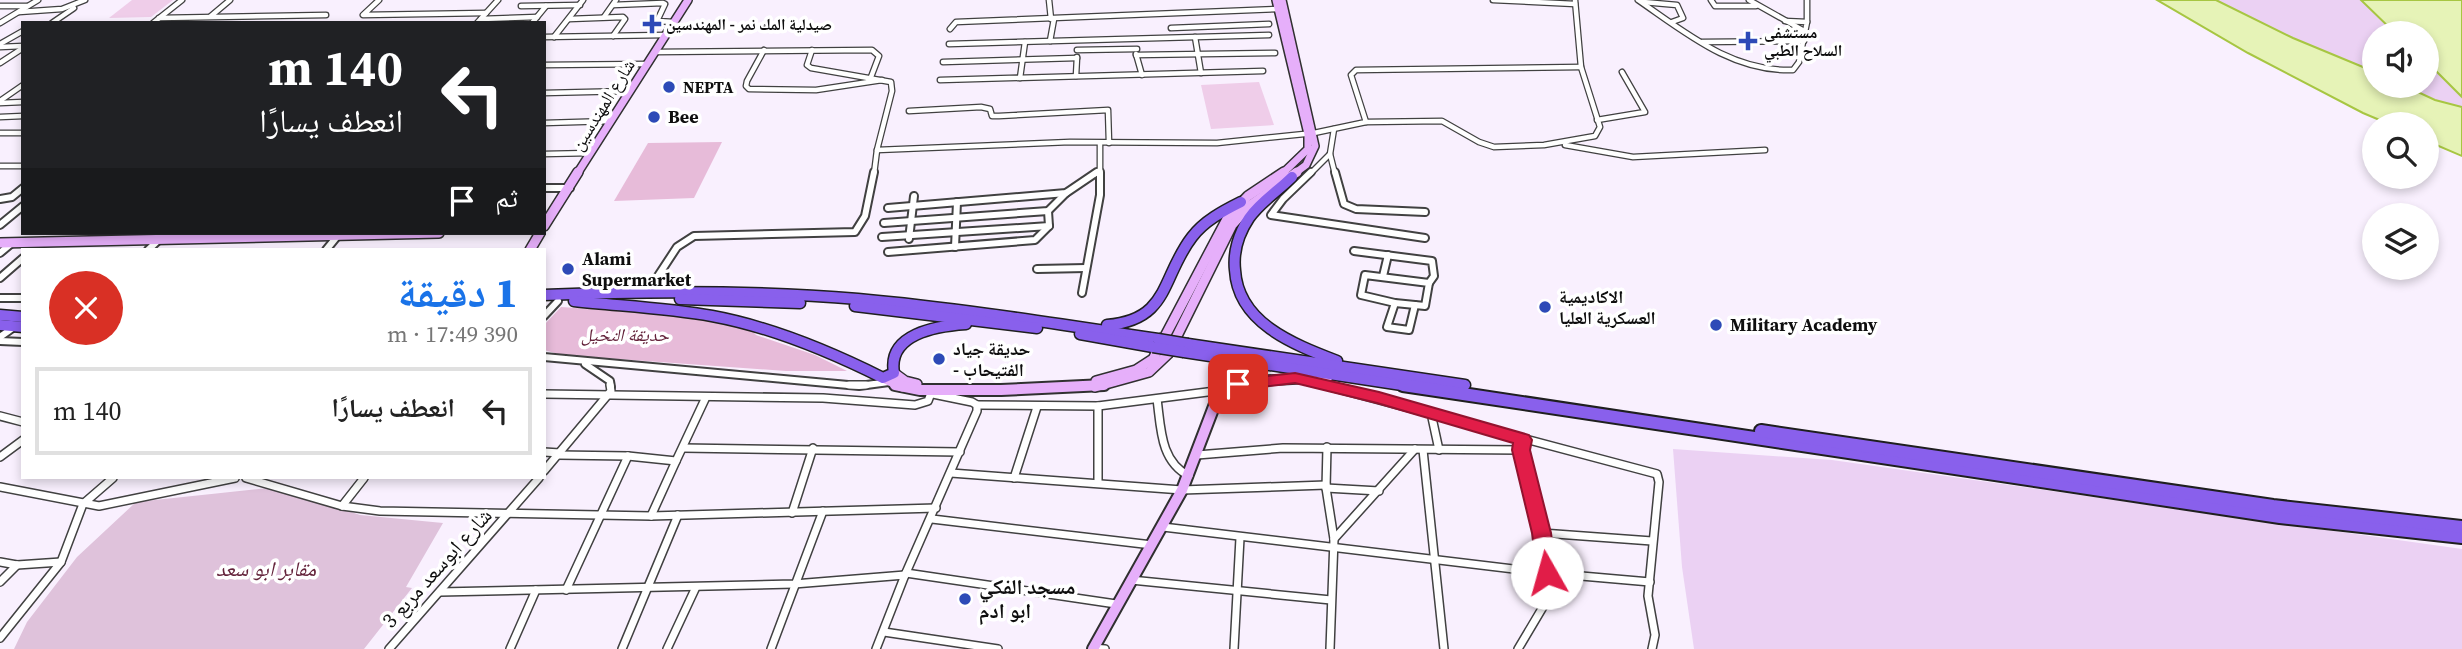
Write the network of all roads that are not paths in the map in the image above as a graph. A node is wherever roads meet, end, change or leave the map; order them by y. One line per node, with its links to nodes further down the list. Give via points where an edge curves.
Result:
1 (38, 0): 22 (street)
2 (85, 0): 23 (street)
3 (182, 0): 36 (street)
4 (230, 0): 32 (street)
5 (379, 0): 29 (street, via 363,15)
6 (498, 0): 29 (street)
7 (527, 0): 24 (street)
8 (688, 0): 44 (main road, شارع المهندسين)
9 (1049, 0): 38 (street)
10 (1276, 0): 27 (main road)
11 (1282, 0): 110 (main road)
12 (1493, 0): 16 (street)
13 (1712, 0): 26 (street, via 1715,6)
14 (1749, 0): 26 (street)
15 (1807, 0): 46 (street)
16 (1522, 1): 20 (street)
17 (1640, 1): 45 (street); 45 (street, via 1675,4 1683,19)
18 (581, 2): 25 (street); 37 (street)
19 (614, 2): 35 (street); 44 (street, via 663,3 657,21)
20 (1575, 2): 85 (street)
21 (0, 6): 22 (street)
22 (29, 6): 28 (street)
23 (77, 6): 28 (street); 39 (street)
24 (521, 6): 25 (street); 33 (street)
25 (546, 6): 34 (street)
26 (1758, 6): 43 (street)
27 (1279, 9): 31 (street); 110 (main road)
28 (19, 12): 47 (street)
29 (486, 13): 41 (street)
30 (326, 15): 32 (street)
31 (1170, 15): 38 (street); 49 (street)
32 (209, 17): 36 (street)
33 (512, 17): 34 (street); 41 (street)
34 (537, 17): 42 (street)
35 (604, 17): 37 (street); 55 (street, via 625,19)
36 (159, 18): 40 (street)
37 (569, 19): 57 (street)
38 (1052, 19): 50 (street, via 956,22); 62 (street)
39 (55, 21)
40 (155, 21)
41 (479, 21)
42 (534, 21)
43 (1785, 21): 46 (street); 52 (street)
44 (674, 22): 53 (main road, شارع المهندسين)
45 (1672, 22): 66 (street)
46 (1807, 22): 52 (street)
47 (0, 23)
48 (1269, 24): 49 (street)
49 (1171, 28): 58 (street)
50 (950, 29)
51 (21, 32): 68 (street)
52 (1806, 32): 64 (street)
53 (665, 35): 55 (street); 75 (main road, شارع المهندسين)
54 (1269, 35): 59 (street)
55 (613, 36): 57 (street)
56 (546, 37): 57 (street)
57 (554, 37)
58 (1171, 37): 59 (street); 60 (street)
59 (1195, 37): 78 (street)
60 (1138, 38): 61 (street); 76 (street)
61 (1109, 40): 63 (street); 71 (street)
62 (1050, 41): 63 (street); 65 (street)
63 (1077, 41): 74 (street)
64 (1804, 41): 66 (street); 66 (street, via 1796,68 1785,71 1735,63)
65 (1025, 42): 67 (street); 80 (street)
66 (1702, 42)
67 (950, 44)
68 (0, 45): 69 (street)
69 (21, 47)
70 (21, 48): 82 (street)
71 (1109, 49): 74 (street); 76 (street)
72 (764, 50): 73 (street); 75 (street); 93 (street, via 747,81 750,89 818,91)
73 (812, 50): 90 (street, via 807,65 811,68); 90 (street, via 878,53)
74 (1077, 50): 79 (street)
75 (655, 52): 83 (main road, شارع المهندسين)
76 (1137, 52): 78 (street); 89 (street)
77 (1275, 53): 78 (street)
78 (1198, 55): 88 (street)
79 (1077, 58): 80 (street); 91 (street)
80 (1023, 60): 81 (street); 92 (street)
81 (943, 62)
82 (0, 63)
83 (647, 64): 84 (street); 96 (main road, شارع المهندسين)
84 (546, 65)
85 (1581, 67): 103 (street); 105 (street, via 1356,70 1351,75)
86 (1263, 71): 88 (street)
87 (1622, 72): 103 (street, via 1645,112)
88 (1201, 73): 89 (street)
89 (1142, 75): 91 (street)
90 (871, 76): 93 (street)
91 (1076, 76): 92 (street)
92 (1020, 78): 94 (street)
93 (883, 79): 114 (street, via 891,82 892,91)
94 (940, 80)
95 (21, 86): 98 (street)
96 (629, 91): 97 (street); 104 (main road, شارع المهندسين)
97 (546, 93)
98 (0, 102): 99 (street)
99 (21, 102)
100 (909, 111): 112 (street, via 988,107 992,116 999,116 1108,110)
101 (21, 116): 102 (street)
102 (0, 117)
103 (1597, 120): 113 (street, via 1600,131 1595,136)
104 (611, 121): 106 (street); 116 (main road, شارع المهندسين)
105 (1366, 122): 107 (street); 113 (street, via 1442,121 1494,148)
106 (546, 123)
107 (1334, 129): 110 (street); 118 (street)
108 (0, 133): 109 (street)
109 (21, 133)
110 (1311, 133): 112 (street, via 1217,143); 122 (main road, via 1313,154); 130 (main road, via 1300,160)
111 (1100, 143): 112 (street); 114 (street); 121 (street)
112 (1110, 143)
113 (1556, 143): 115 (street, via 1633,157)
114 (877, 150): 161 (street, via 869,197 855,232 694,236 676,247)
115 (1765, 150)
116 (592, 153): 117 (street); 124 (main road, شارع المهندسين)
117 (546, 154)
118 (1330, 154): 135 (street, via 1344,204 1356,209); 147 (street, via 1271,215)
119 (0, 166): 120 (street)
120 (21, 166)
121 (1100, 170): 126 (street); 159 (street, via 1100,195)
122 (1292, 177): 183 (highway, via 1252,214 1241,234 1234,274 1239,297 1248,312 1281,337); 186 (main road, via 1248,207 1232,225 1168,354 1149,372 1094,387)
123 (546, 188): 124 (street)
124 (570, 188): 138 (main road, شارع المهندسين)
125 (21, 190): 128 (street)
126 (1066, 193): 129 (street); 134 (street)
127 (914, 196): 131 (street)
128 (0, 199)
129 (957, 202): 131 (street); 136 (street)
130 (1241, 202): 174 (highway, via 1211,219 1192,238 1155,303 1140,320 1120,326); 184 (main road, via 1219,231 1160,349 1136,370 1083,382 958,385)
131 (913, 206): 133 (street); 137 (street)
132 (21, 208): 140 (street)
133 (888, 208)
134 (1048, 211): 136 (street); 141 (street)
135 (1425, 212)
136 (956, 217): 137 (street); 142 (street)
137 (911, 220): 139 (street); 146 (street)
138 (546, 223)
139 (884, 223)
140 (0, 226)
141 (1049, 226): 142 (street); 151 (street, via 1035,240)
142 (958, 231): 146 (street); 151 (street)
143 (252, 235): 144 (main road)
144 (163, 236): 148 (main road); 153 (street)
145 (882, 237): 146 (street)
146 (910, 237)
147 (1425, 238)
148 (41, 242): 150 (main road); 152 (street)
149 (0, 243): 150 (main road)
150 (12, 243): 156 (street)
151 (955, 247): 154 (street)
152 (34, 248)
153 (150, 248)
154 (888, 251)
155 (1354, 251): 157 (street)
156 (0, 253)
157 (1388, 255): 162 (street); 164 (street, via 1432,261 1434,275)
158 (21, 260): 163 (street)
159 (1086, 268): 160 (street); 165 (street)
160 (1037, 269)
161 (658, 276)
162 (1383, 276): 164 (street); 170 (street, via 1365,275 1361,295)
163 (0, 278)
164 (1429, 283): 171 (street, via 1425,306)
165 (1082, 293)
166 (550, 295): 169 (highway); 174 (highway, via 782,294 898,302)
167 (0, 298): 168 (street)
168 (21, 298)
169 (574, 300): 175 (highway, via 813,303); 184 (highway, via 733,321 805,343)
170 (1395, 303): 171 (street); 171 (street, via 1387,327 1409,330)
171 (1415, 305)
172 (0, 315): 173 (highway)
173 (21, 317)
174 (1040, 321): 180 (highway)
175 (1014, 325): 180 (highway); 184 (highway, via 950,324 926,330 895,352)
176 (0, 326): 177 (highway)
177 (18, 327): 178 (street)
178 (0, 339): 179 (street)
179 (21, 342)
180 (1155, 343): 183 (highway, bridge)
181 (546, 357): 182 (street)
182 (581, 363): 184 (street, via 859,386); 190 (street, via 610,381)
183 (1355, 373): 185 (main road); 239 (highway, via 2260,504); 241 (highway, via 2280,517)
184 (889, 378): 186 (main road)
185 (1295, 378): 187 (main road, via 1255,381); 196 (street)
186 (920, 390): 188 (street)
187 (1225, 390): 192 (street); 211 (main road, via 1215,404)
188 (931, 393): 191 (street, via 928,401 915,405); 193 (street)
189 (546, 394): 190 (street)
190 (608, 394): 191 (street); 209 (street)
191 (706, 397): 202 (street)
192 (1157, 399): 194 (street); 216 (street, via 1170,462)
193 (976, 405): 195 (street); 208 (street)
194 (1098, 406): 195 (street); 223 (street)
195 (1037, 407): 217 (street)
196 (1431, 413): 199 (street); 205 (street)
197 (0, 416): 198 (street)
198 (21, 421)
199 (1523, 440): 206 (street); 243 (street, via 1657,474)
200 (21, 441): 212 (street)
201 (1327, 447): 204 (street); 211 (street); 224 (street)
202 (683, 448): 203 (street); 213 (street)
203 (813, 448): 208 (street); 233 (street)
204 (1419, 449): 205 (street); 227 (street); 246 (street)
205 (1439, 450): 206 (street)
206 (1521, 450): 240 (street)
207 (546, 452): 209 (street)
208 (960, 452): 215 (street)
209 (559, 454): 210 (street); 214 (street)
210 (628, 456): 213 (street); 235 (street)
211 (1197, 456): 216 (main road)
212 (0, 457)
213 (676, 461): 236 (street)
214 (546, 469)
215 (951, 473): 217 (street); 230 (street)
216 (1189, 476): 226 (main road)
217 (1014, 478): 223 (street)
218 (112, 479): 228 (street)
219 (230, 479): 228 (street, via 116,504)
220 (249, 479): 229 (street)
221 (363, 479): 229 (street)
222 (538, 479): 232 (street, شارع ابوسعد مربع 3)
223 (1098, 484): 226 (street)
224 (1326, 486): 226 (street); 227 (street); 244 (street)
225 (0, 487): 228 (street)
226 (1182, 490): 238 (main road)
227 (1379, 491): 244 (street)
228 (83, 504): 248 (street)
229 (342, 506): 232 (street, via 380,511)
230 (936, 508): 231 (street); 237 (street)
231 (823, 511): 233 (street); 256 (street)
232 (510, 512): 235 (street); 262 (street, شارع ابوسعد مربع 3)
233 (792, 513): 234 (street)
234 (678, 515): 236 (street); 258 (street)
235 (601, 516): 236 (street); 261 (street)
236 (651, 516)
237 (932, 519): 245 (street); 251 (street)
238 (1163, 527): 242 (street); 245 (main road)
239 (2462, 527)
240 (1542, 533): 243 (street); 250 (street)
241 (2462, 537)
242 (1240, 538): 244 (street); 259 (street)
243 (1652, 541): 255 (street)
244 (1334, 543): 246 (street); 263 (street)
245 (1152, 545): 253 (main road)
246 (1436, 558): 250 (street); 278 (street)
247 (0, 562): 249 (street)
248 (61, 562): 249 (street); 266 (street)
249 (17, 565): 254 (street)
250 (1547, 573): 252 (street)
251 (906, 574): 256 (street); 264 (street); 265 (street)
252 (1562, 575): 255 (street); 279 (street)
253 (1131, 580): 259 (street); 264 (main road)
254 (0, 582)
255 (1650, 582): 280 (street)
256 (794, 584): 257 (street); 271 (street)
257 (695, 587): 258 (street); 270 (street)
258 (647, 588): 261 (street); 269 (street)
259 (1238, 589): 263 (street); 276 (street)
260 (536, 590): 261 (street); 262 (street); 268 (street)
261 (566, 590)
262 (440, 592): 267 (street, شارع ابوسعد مربع 3)
263 (1331, 600): 277 (street)
264 (1116, 604): 274 (main road)
265 (884, 632): 272 (street); 273 (street)
266 (0, 638)
267 (389, 649)
268 (510, 649)
269 (622, 649)
270 (667, 649)
271 (771, 649)
272 (876, 649)
273 (999, 649)
274 (1093, 649): 275 (street)
275 (1105, 649)
276 (1234, 649)
277 (1330, 649)
278 (1444, 649)
279 (1518, 649)
280 (1652, 649)

